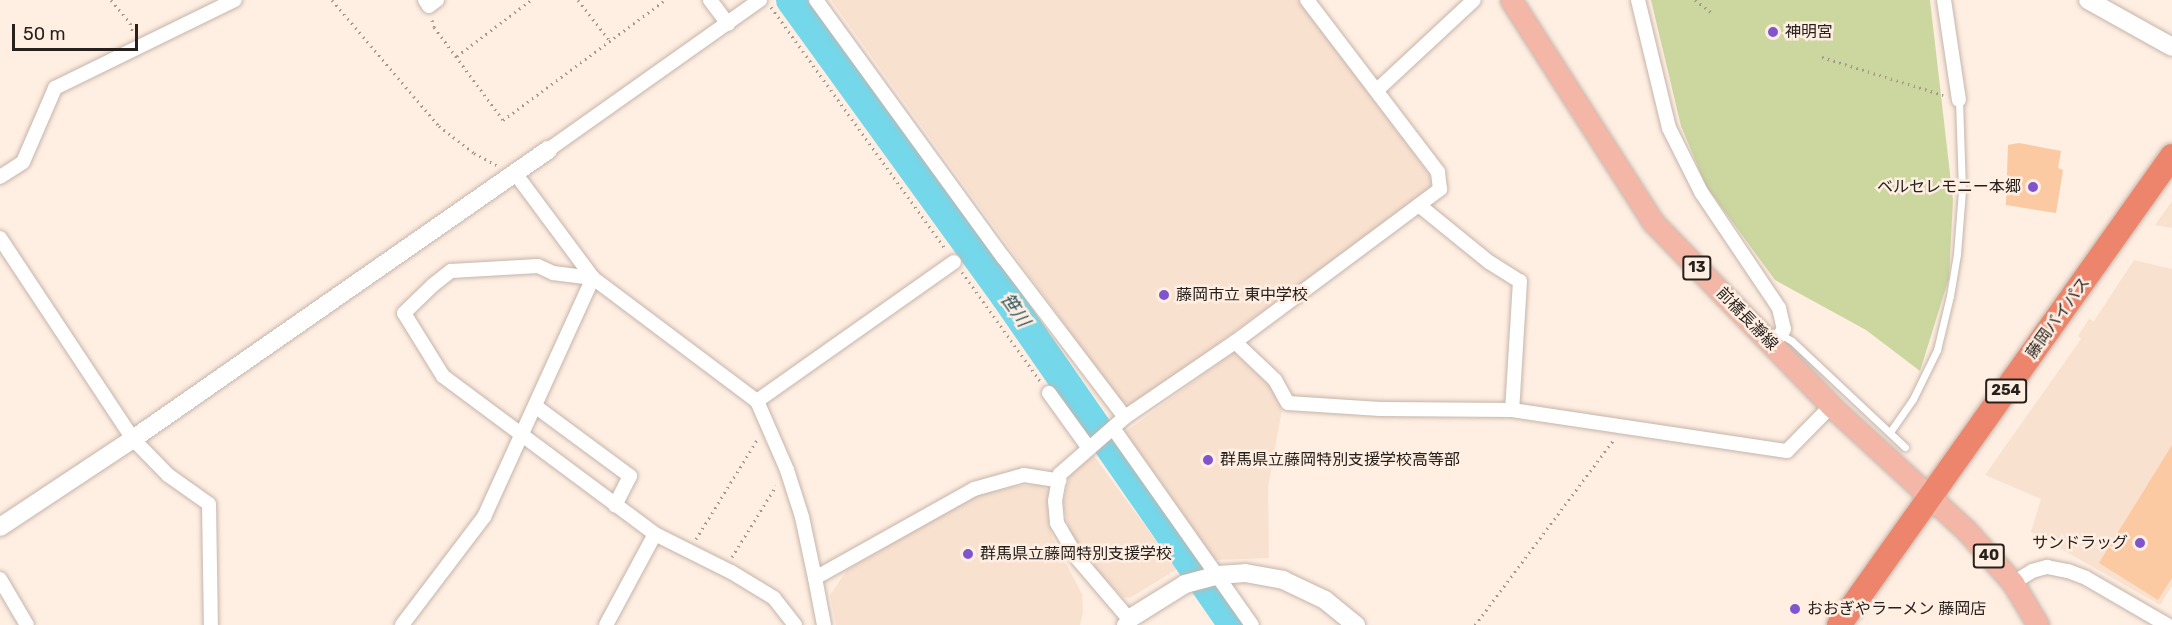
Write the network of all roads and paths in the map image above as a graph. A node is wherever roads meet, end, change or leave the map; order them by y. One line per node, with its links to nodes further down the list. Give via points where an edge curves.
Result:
1 (111, 0): 24 (path, via 130,23)
2 (235, 0): 24 (street)
3 (332, 0): 31 (path, via 439,126 474,153)
4 (531, 0): 25 (path)
5 (578, 0): 22 (path)
6 (665, 0): 22 (path)
7 (710, 0): 21 (street)
8 (760, 0): 21 (street)
9 (766, 0): 36 (path)
10 (816, 0): 45 (street)
11 (1307, 0): 27 (street)
12 (1474, 0): 27 (street)
13 (1511, 0): 38 (main road, 前橋長瀞線 / 13, via 1653,222)
14 (1638, 0): 38 (street, via 1669,128 1701,192 1779,308 1784,329)
15 (1695, 0): 20 (path)
16 (1944, 0): 28 (street)
17 (2088, 0): 19 (street)
18 (430, 2): 25 (path, via 434,27)
19 (2110, 5): 23 (street)
20 (1711, 12)
21 (728, 24): 29 (street)
22 (610, 41): 25 (path, via 503,120)
23 (2172, 47)
24 (139, 49): 32 (street, via 55,88 23,162)
25 (457, 56)
26 (1822, 57): 28 (path)
27 (1377, 90): 33 (street, via 1438,172 1440,189)
28 (1959, 100): 49 (lane, via 1962,190 1950,296 1936,350 1912,399)
29 (548, 150): 31 (street)
30 (2172, 156): 56 (highway, 藤岡バイパス / 254)
31 (515, 173): 37 (street); 51 (street)
32 (0, 177)
33 (1420, 206): 39 (street); 44 (street, via 1489,262 1520,281)
34 (0, 238): 35 (street)
35 (4, 254): 51 (street)
36 (954, 262): 40 (path); 41 (street)
37 (593, 278): 41 (street); 42 (street); 50 (street, via 553,273 538,266 451,271 404,314 443,376)
38 (1776, 340): 43 (main road, 前橋長瀞線 / 13); 49 (lane, via 1792,341)
39 (1236, 342): 44 (street, via 1275,380 1288,403 1380,410); 45 (street)
40 (1048, 393): 52 (street)
41 (757, 402): 46 (street)
42 (535, 406): 50 (street); 57 (street, via 630,476)
43 (1831, 406): 47 (street, via 1786,451); 56 (main road, 前橋長瀞線 / 13)
44 (1512, 410): 47 (street)
45 (1125, 417): 48 (street)
46 (766, 426): 54 (street); 60 (path)
47 (1624, 426): 77 (path)
48 (1113, 428): 52 (street); 62 (street)
49 (1890, 432): 53 (lane)
50 (520, 435): 57 (street); 71 (street, via 484,517)
51 (133, 439): 58 (street); 70 (street, via 168,475 209,504)
52 (1088, 447): 55 (street, via 1060,474)
53 (1905, 447)
54 (787, 470): 61 (path); 63 (street)
55 (1060, 481): 63 (street, via 1024,475 974,489); 67 (street, via 1055,501 1057,523 1066,542)
56 (1930, 495): 65 (main road, 40); 78 (highway, 藤岡バイパス / 254)
57 (615, 505): 59 (street)
58 (0, 527)
59 (655, 534): 60 (street); 72 (street)
60 (689, 551): 61 (street)
61 (724, 569): 73 (street, via 774,598)
62 (1218, 575): 67 (street, via 1185,584); 75 (street); 76 (street, via 1245,573 1283,580 1325,600)
63 (815, 578): 74 (street)
64 (0, 579): 66 (street)
65 (2013, 583): 79 (main road, 40); 80 (street, via 2047,567 2067,571)
66 (15, 606): 68 (street); 69 (street)
67 (1127, 622)
68 (13, 625)
69 (27, 625)
70 (211, 625)
71 (402, 625)
72 (606, 625)
73 (795, 625)
74 (824, 625)
75 (1252, 625)
76 (1356, 625)
77 (1475, 625)
78 (1839, 625)
79 (2038, 625)
80 (2166, 625)

